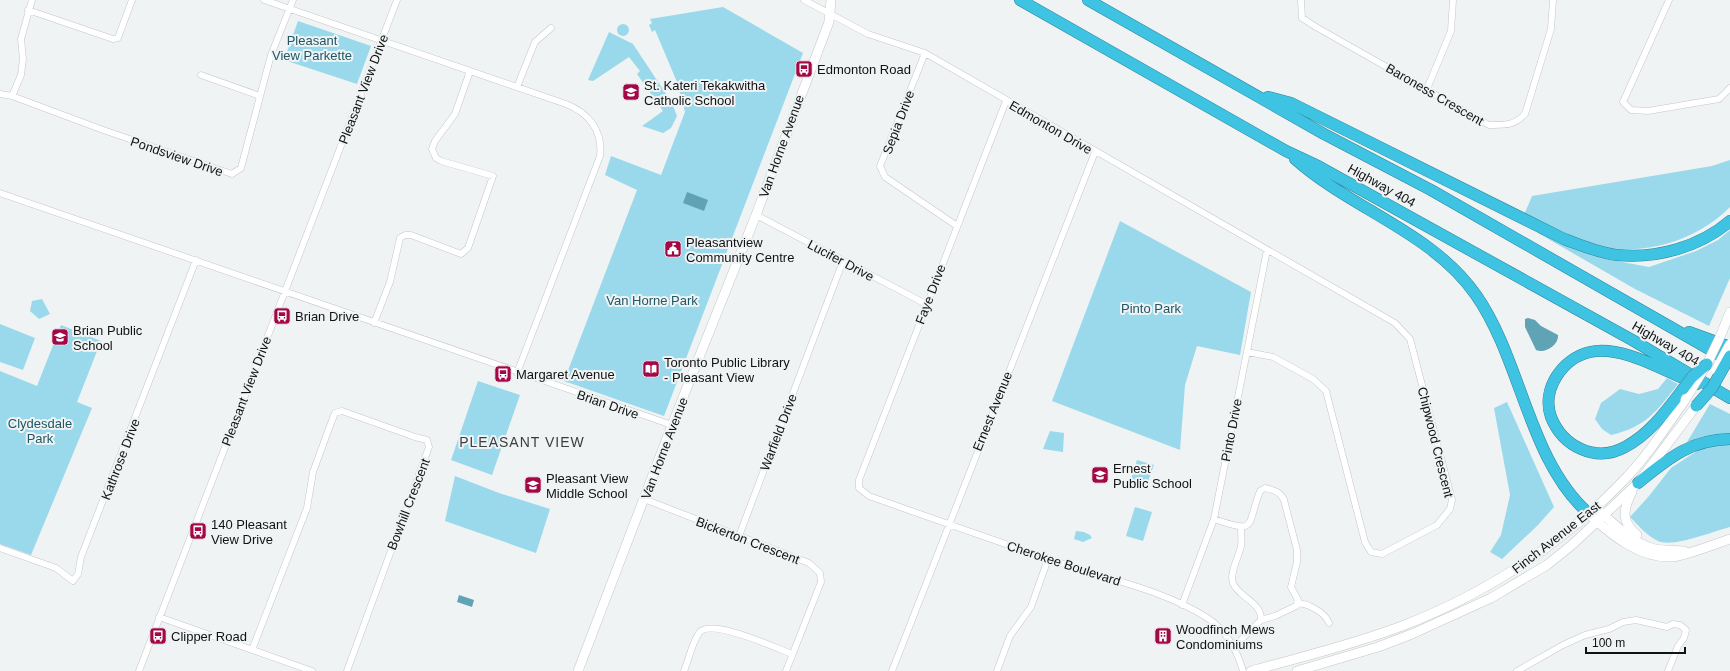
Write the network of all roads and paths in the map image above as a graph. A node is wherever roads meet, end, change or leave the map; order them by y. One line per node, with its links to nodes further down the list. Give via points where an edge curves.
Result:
1 (32, 0): 15 (street)
2 (132, 0): 15 (street, via 121,33 113,40)
3 (264, 0): 14 (street)
4 (293, 0): 14 (street, Pondsview Drive)
5 (398, 0): 18 (street, Pleasant View Drive)
6 (804, 0): 16 (street)
7 (831, 0): 16 (main road, Van Horne Avenue)
8 (1020, 0): 30 (highway, Highway 404)
9 (1088, 0): 26 (highway, Highway 404)
10 (1301, 0): 24 (street, Baroness Crescent, via 1302,18)
11 (1453, 0): 24 (street, via 1451,31)
12 (1553, 0): 24 (street, Baroness Crescent, via 1551,29 1524,114 1518,122 1489,125)
13 (1669, 0): 23 (street, via 1623,102 1631,110 1648,111 1719,99)
14 (290, 9): 18 (street); 28 (street, Pondsview Drive, via 271,55)
15 (28, 10): 27 (street, via 21,40 21,75)
16 (829, 14): 19 (street, Edmonton Drive, via 868,34); 33 (main road, Van Horne Avenue, via 829,22)
17 (551, 28): 22 (street, via 535,42)
18 (382, 42): 20 (street); 39 (street, Pleasant View Drive)
19 (925, 53): 29 (street, Edmonton Drive); 35 (street, Sepia Drive, via 880,166 885,176)
20 (470, 71): 22 (street); 42 (street, via 454,114 432,149 436,158 441,161 493,176 468,248 462,254 411,235 400,238 390,282)
21 (201, 75): 28 (street)
22 (517, 87): 49 (street, via 579,109 593,123 599,134 601,146 600,156)
23 (1730, 88)
24 (1427, 89)
25 (0, 94): 27 (street, Pondsview Drive)
26 (1256, 94): 34 (highway, via 1291,103 1564,239 1591,249 1617,255 1643,255 1672,250 1695,243); 43 (highway, Highway 404, via 1324,134 1431,190)
27 (12, 96): 28 (street, Pondsview Drive, via 232,174 241,168)
28 (260, 96)
29 (1006, 101): 31 (street, Edmonton Drive); 35 (street, Faye Drive)
30 (1286, 151): 51 (highway, Highway 404, via 1404,213 1678,366); 58 (highway, via 1315,176 1430,250 1451,267 1475,294 1497,330 1554,473 1572,497)
31 (1095, 152): 36 (street, Edmonton Drive); 61 (street, Ernest Avenue)
32 (0, 193): 37 (street, Brian Drive)
33 (756, 215): 38 (street, Lucifer Drive); 53 (main road, Van Horne Avenue)
34 (1730, 221)
35 (957, 226): 40 (street, Faye Drive)
36 (1267, 250): 45 (street, Pinto Drive); 45 (street, Chipwood Crescent, via 1395,323 1410,339 1452,500 1450,510 1437,525 1382,554 1371,552 1365,542 1326,391 1313,379 1273,357)
37 (196, 260): 39 (street, Brian Drive); 65 (street, Kathrose Drive, via 81,557 76,578 73,581 56,568)
38 (843, 261): 40 (street, Lucifer Drive); 63 (street, Warfield Drive)
39 (284, 292): 42 (street, Brian Drive); 71 (street, Pleasant View Drive)
40 (926, 304): 56 (street, Faye Drive, via 859,480)
41 (1730, 312): 48 (main road, bridge)
42 (374, 323): 49 (street, Brian Drive)
43 (1661, 323): 44 (highway); 47 (highway, Highway 404)
44 (1730, 345): 52 (main road, Finch Avenue East, bridge)
45 (1247, 352): 59 (street, Pinto Drive)
46 (1730, 356): 52 (highway, bridge, via 1712,388)
47 (1730, 361)
48 (1707, 364): 50 (highway, bridge, via 1692,377)
49 (518, 373): 53 (street, Brian Drive)
50 (1684, 394): 51 (highway, via 1645,433 1626,447 1613,452 1592,454 1575,446 1559,431 1551,416 1553,383 1562,368 1572,359 1591,352 1611,352 1639,359); 58 (main road, Finch Avenue East, via 1639,463)
51 (1725, 395)
52 (1696, 406): 55 (main road, Finch Avenue East)
53 (672, 425): 57 (main road, Van Horne Avenue)
54 (1730, 439): 55 (highway, via 1699,443 1679,451)
55 (1638, 483): 60 (main road, Finch Avenue East); 66 (main road, via 1626,502 1624,512 1628,525 1641,538)
56 (859, 488): 61 (street, Cherokee Boulevard, via 869,496)
57 (644, 500): 63 (street, Bickerton Crescent); 80 (main road, Van Horne Avenue)
58 (1591, 510): 60 (main road); 86 (main road, Finch Avenue East, via 1561,536 1478,592 1425,617 1350,644)
59 (1214, 519): 62 (street); 70 (street, Pinto Drive)
60 (1601, 519): 66 (main road, via 1638,542 1657,549); 67 (main road, via 1632,547 1645,552 1672,557); 87 (main road, Finch Avenue East, via 1547,565 1491,598 1378,647)
61 (948, 524): 68 (street, Cherokee Boulevard); 83 (street, Ernest Avenue)
62 (1241, 528): 69 (street, via 1252,520 1260,491 1267,489 1282,495 1296,546 1297,562 1291,587); 72 (street, via 1240,548 1232,581 1257,608)
63 (739, 536): 76 (street, Bickerton Crescent, via 809,563 820,573 820,582)
64 (1730, 539): 67 (main road)
65 (0, 548)
66 (1675, 550): 67 (main road)
67 (1689, 552)
68 (1048, 559): 70 (street, Cherokee Boulevard); 84 (street, via 1031,607 1010,636)
69 (1298, 603): 72 (street, via 1281,614); 73 (street, via 1325,615)
70 (1182, 605): 74 (street, Cherokee Boulevard, via 1207,618 1225,634)
71 (159, 617): 75 (street); 77 (street, Pleasant View Drive)
72 (1261, 620): 74 (street)
73 (1329, 622)
74 (1234, 647): 85 (street, Cherokee Boulevard)
75 (252, 650): 78 (street); 79 (street, Bowhill Crescent, via 307,508 313,472 330,423 335,414 342,411 427,440 429,447)
76 (792, 654): 81 (street, via 724,629 706,628 699,632); 82 (street, Bickerton Crescent)
77 (139, 671)
78 (312, 671)
79 (347, 671)
80 (578, 671)
81 (684, 671)
82 (786, 671)
83 (892, 671)
84 (997, 671)
85 (1243, 671)
86 (1251, 671)
87 (1297, 671)
88 (1517, 671): 89 (street, via 1563,645 1629,620 1668,627 1673,624 1680,625 1686,630)
89 (1668, 671)

